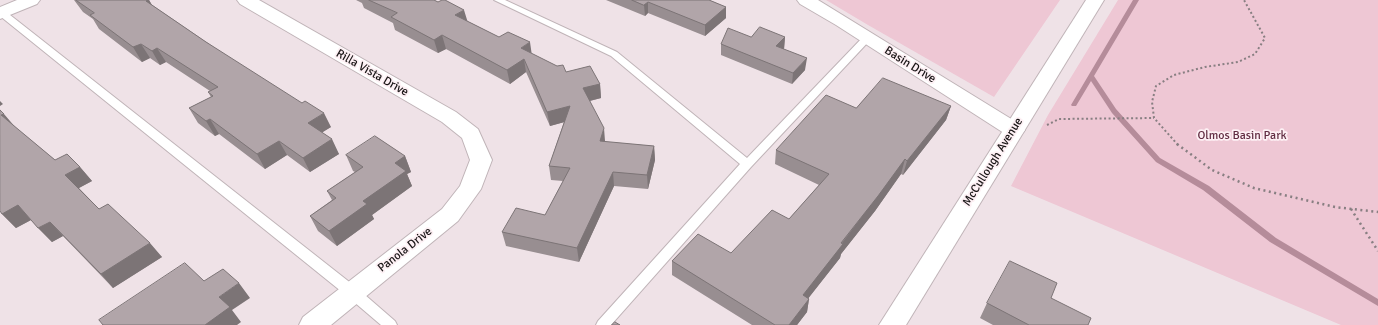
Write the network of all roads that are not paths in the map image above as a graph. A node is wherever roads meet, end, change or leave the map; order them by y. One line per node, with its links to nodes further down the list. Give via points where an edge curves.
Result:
1 (31, 0): 6 (street)
2 (246, 0): 9 (street, Rilla Vista Drive, via 449,117 471,134)
3 (498, 0): 10 (lane, via 614,54)
4 (806, 0): 7 (street, Basin Drive)
5 (1095, 0): 8 (street, McCullough Avenue)
6 (1, 13): 11 (lane)
7 (867, 38): 8 (street, Basin Drive); 10 (lane)
8 (1014, 130): 15 (street, McCullough Avenue)
9 (481, 160): 11 (street, Panola Drive, via 470,189 450,215)
10 (747, 164): 14 (lane)
11 (352, 292): 12 (street, Panola Drive); 13 (lane)
12 (312, 325)
13 (390, 325)
14 (603, 325)
15 (892, 325)

